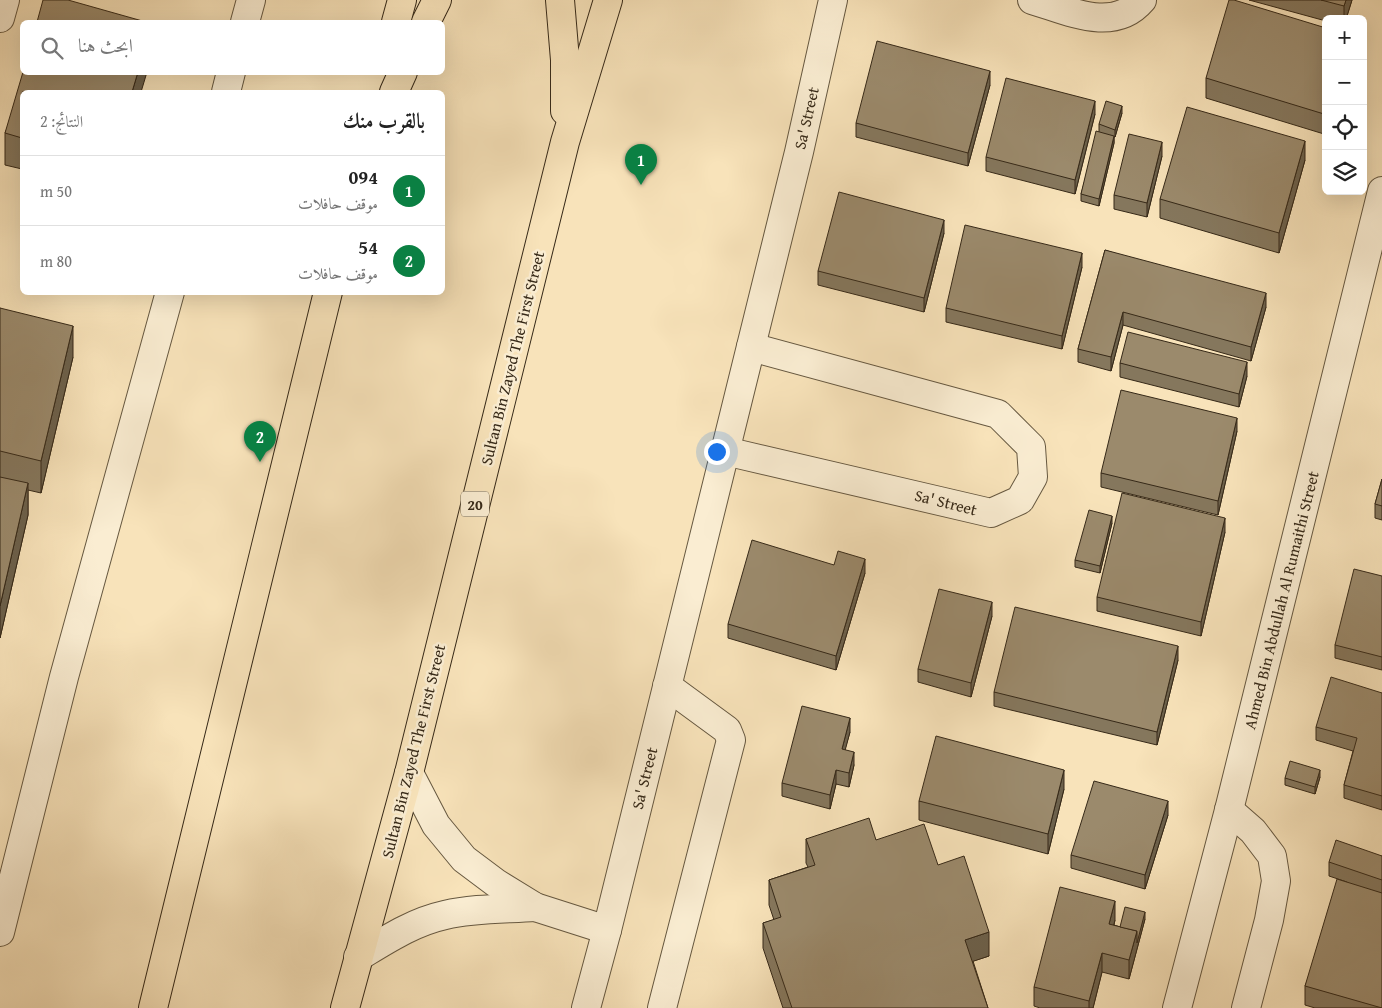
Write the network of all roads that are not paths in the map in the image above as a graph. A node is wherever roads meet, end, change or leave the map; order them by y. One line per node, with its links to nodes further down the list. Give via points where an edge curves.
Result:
1 (5, 0): 10 (street)
2 (252, 0): 11 (street)
3 (402, 0): 12 (main road)
4 (438, 0): 13 (main road)
5 (560, 0): 20 (main road, via 566,60)
6 (608, 0): 20 (main road, Sultan Bin Zayed The First Street / 20)
7 (1032, 0): 8 (street, via 1093,18 1123,14)
8 (1142, 0)
9 (834, 2): 24 (street, Sa' Street)
10 (0, 18)
11 (246, 20)
12 (397, 20)
13 (427, 20)
14 (230, 75): 17 (street)
15 (382, 75): 18 (main road)
16 (402, 75): 19 (main road)
17 (226, 90)
18 (378, 90)
19 (395, 90)
20 (565, 142): 27 (main road, Sultan Bin Zayed The First Street / 20)
21 (1382, 191): 28 (street, Ahmed Bin Abdullah Al Rumaithi Street)
22 (169, 295): 31 (street, via 64,677)
23 (327, 295): 33 (main road)
24 (751, 347): 25 (street, Sa' Street); 25 (street, Sa' Street, via 998,414 1032,447 1033,477 1020,500 991,513)
25 (725, 451): 26 (street, Sa' Street)
26 (667, 686): 30 (street, Sa' Street); 36 (street, via 726,730 731,740)
27 (408, 773): 29 (street, via 436,825 464,859); 32 (main road, Sultan Bin Zayed The First Street / 20)
28 (1229, 810): 37 (street, Ahmed Bin Abdullah Al Rumaithi Street); 38 (street, via 1253,831 1272,856 1276,882)
29 (535, 908): 30 (street); 32 (street, via 445,915 399,932)
30 (607, 930): 35 (street, Sa' Street)
31 (0, 932)
32 (358, 957): 34 (main road, Sultan Bin Zayed The First Street / 20)
33 (152, 1008)
34 (345, 1008)
35 (586, 1008)
36 (662, 1008)
37 (1177, 1008)
38 (1246, 1008)

